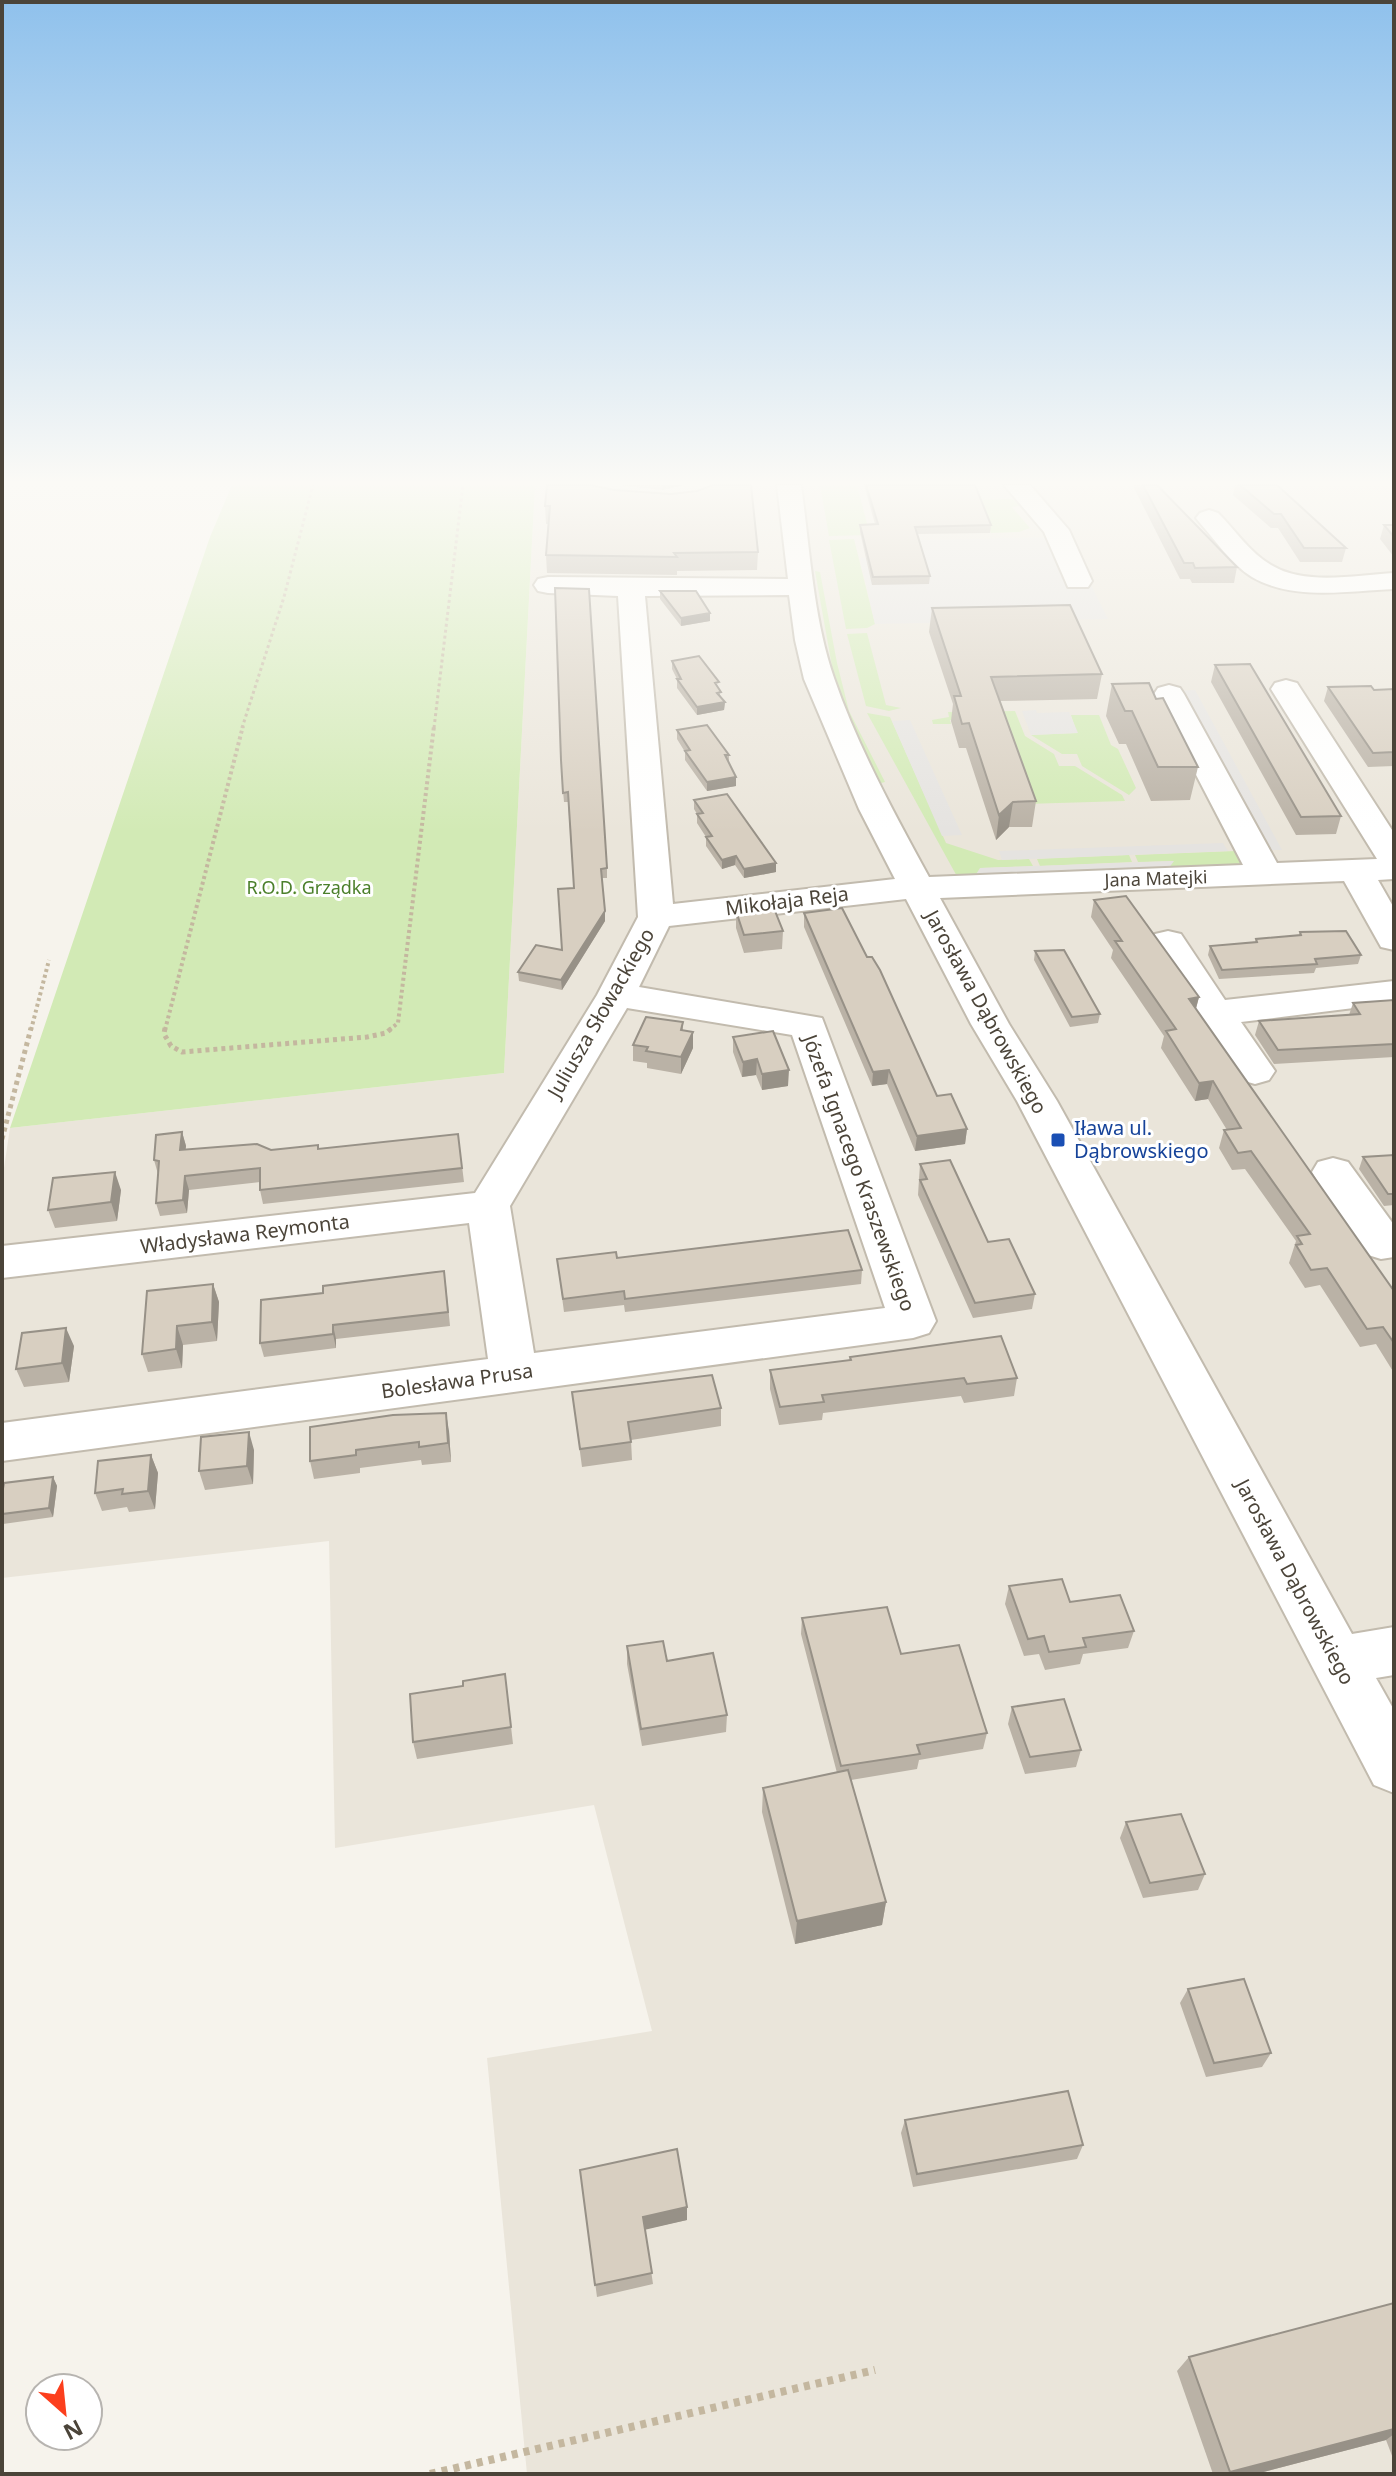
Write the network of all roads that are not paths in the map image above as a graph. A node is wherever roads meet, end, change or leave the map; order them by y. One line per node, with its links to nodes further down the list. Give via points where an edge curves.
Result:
1 (632, 601): 10 (street, Juliusza Słowackiego)
2 (805, 601): 9 (street, Jarosława Dąbrowskiego, via 819,679 865,788)
3 (1286, 689): 5 (street)
4 (1169, 694): 8 (street)
5 (1394, 859)
6 (1394, 869): 7 (street, Jana Matejki)
7 (1355, 871): 8 (street, Jana Matejki); 11 (street)
8 (1266, 875): 9 (street, Jana Matejki)
9 (917, 888): 10 (street, Mikołaja Reja); 25 (street, Jarosława Dąbrowskiego)
10 (656, 917): 14 (street, Juliusza Słowackiego)
11 (1394, 939)
12 (1168, 942): 15 (street)
13 (1394, 992): 15 (street)
14 (616, 995): 18 (street, Juliusza Słowackiego); 21 (street, Józefa Ignacego Kraszewskiego, via 808,1026)
15 (1215, 1013): 16 (street)
16 (1255, 1071)
17 (1333, 1172): 19 (street)
18 (488, 1206): 20 (street, Władysława Reymonta); 22 (street)
19 (1390, 1248)
20 (2, 1262)
21 (913, 1321): 22 (street, Bolesława Prusa)
22 (514, 1373): 23 (street, Bolesława Prusa)
23 (2, 1442)
24 (1394, 1651): 25 (street)
25 (1338, 1660): 26 (street, Jarosława Dąbrowskiego)
26 (1394, 1766)

